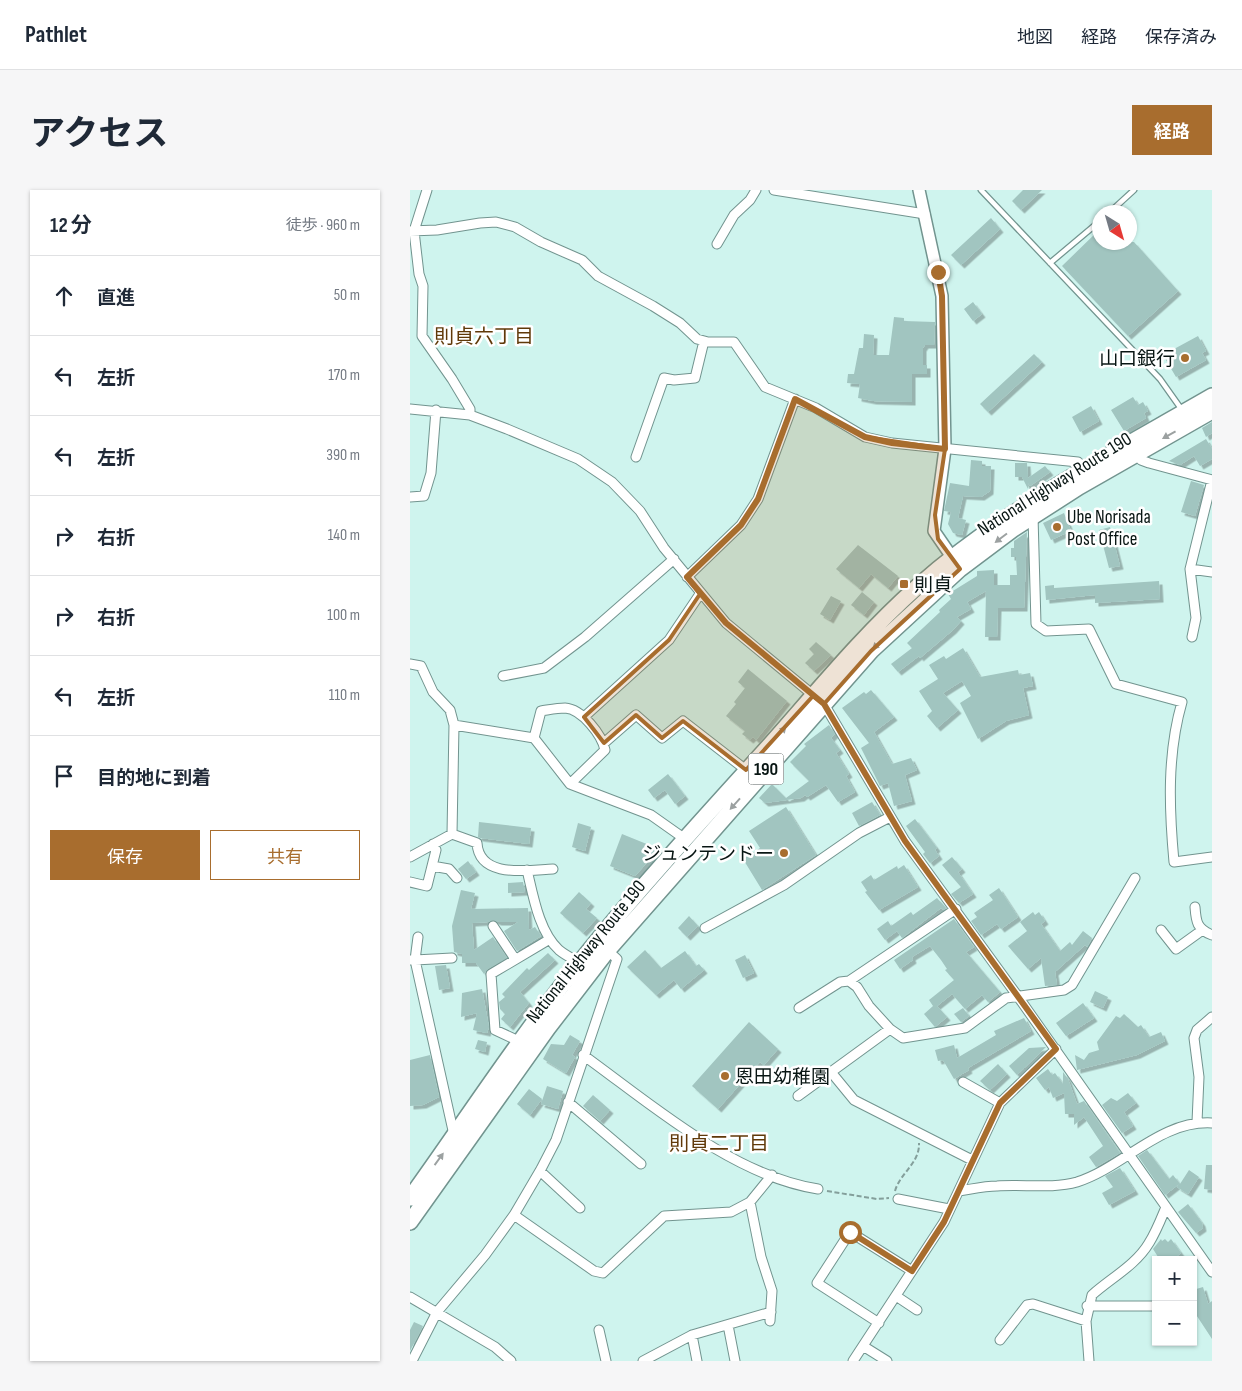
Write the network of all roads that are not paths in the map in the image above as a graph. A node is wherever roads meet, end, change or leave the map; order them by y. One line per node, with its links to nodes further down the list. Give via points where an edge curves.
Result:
1 (427, 190): 10 (street)
2 (756, 190): 11 (street, via 734,215)
3 (774, 190): 8 (street)
4 (919, 190): 8 (street)
5 (981, 190): 12 (lane)
6 (1134, 190): 7 (lane)
7 (1118, 205)
8 (925, 214): 22 (street, via 942,296)
9 (1092, 228): 12 (lane)
10 (412, 231): 13 (street, via 496,222 515,227 582,260 598,276 653,306); 20 (street, via 424,286 422,336 452,379 470,409)
11 (717, 244)
12 (1050, 263): 19 (lane, via 1160,379)
13 (704, 341): 15 (street, via 734,342 765,387); 23 (street, via 695,378 664,378)
14 (1212, 396): 19 (highway, National Highway Route 190 / 190)
15 (795, 399): 22 (street, via 865,437); 32 (street, via 758,499 741,525)
16 (410, 408): 17 (street)
17 (436, 410): 20 (street); 26 (street, via 431,473 424,496)
18 (1212, 411): 21 (highway, National Highway Route 190 / 190, one-way to 21)
19 (1184, 412): 21 (highway, National Highway Route 190 / 190)
20 (470, 415): 28 (street, via 578,459 612,482 640,511)
21 (1132, 448): 24 (highway, National Highway Route 190 / 190); 25 (street, via 1149,463); 27 (highway, National Highway Route 190 / 190)
22 (945, 449): 24 (street, via 1078,462); 29 (street, via 934,531)
23 (636, 457)
24 (1083, 468): 29 (highway, National Highway Route 190 / 190, via 1017,510)
25 (1212, 480): 30 (street)
26 (410, 496)
27 (1033, 516): 29 (highway, National Highway Route 190 / 190, one-way to 29); 49 (street, via 1036,624 1046,631 1089,629 1116,684 1182,702 1173,742 1169,810 1174,862)
28 (674, 559): 32 (street); 36 (street, via 585,638 544,668)
29 (957, 564): 37 (highway, National Highway Route 190 / 190)
30 (1190, 570): 31 (street); 34 (street, via 1196,618)
31 (1212, 572)
32 (687, 577): 33 (street)
33 (700, 594): 37 (street, via 726,623); 38 (street, via 669,640)
34 (1192, 637)
35 (410, 664): 39 (street, via 421,666 433,692 450,710)
36 (503, 676)
37 (819, 700): 42 (highway, National Highway Route 190 / 190, one-way to 37); 44 (street); 65 (highway, National Highway Route 190 / 190, one-way to 65)
38 (584, 717): 40 (street, via 567,708 541,711); 41 (street)
39 (454, 725): 40 (street); 45 (street)
40 (534, 738): 43 (street)
41 (604, 743): 42 (street, via 636,715 662,738 683,721); 43 (street, via 606,750)
42 (746, 770): 46 (highway, National Highway Route 190 / 190)
43 (570, 784): 46 (street, via 651,815)
44 (890, 817): 57 (street); 59 (street, via 860,833 784,885)
45 (452, 834): 47 (street); 52 (street, via 477,843 481,859 489,866)
46 (685, 839): 65 (highway, National Highway Route 190 / 190)
47 (433, 844): 48 (street); 50 (street, via 436,850)
48 (410, 857)
49 (1212, 857)
50 (432, 866): 53 (street, via 449,869); 55 (street, via 427,886)
51 (553, 869): 52 (street)
52 (527, 870): 64 (street, via 538,912)
53 (457, 878)
54 (1135, 878): 71 (street, via 1072,985 1064,990)
55 (410, 882)
56 (1195, 907): 61 (street, via 1196,923)
57 (956, 909): 70 (street); 71 (street)
58 (493, 926): 67 (street)
59 (705, 928)
60 (1161, 930): 61 (street, via 1176,949)
61 (1201, 931): 62 (street)
62 (1212, 935)
63 (418, 937): 68 (street)
64 (550, 939): 67 (street); 69 (street)
65 (602, 946): 69 (highway, National Highway Route 190 / 190); 77 (street, via 617,959); 100 (highway, National Highway Route 190 / 190)
66 (452, 958): 68 (street)
67 (515, 959): 75 (street, via 491,974 492,1001 495,1030)
68 (413, 960): 85 (street)
69 (580, 963): 75 (highway, National Highway Route 190 / 190)
70 (849, 981): 72 (street, via 840,982); 74 (street, via 857,986 869,1006)
71 (1020, 998): 74 (street, via 1006,998 966,1028 903,1038); 76 (street)
72 (799, 1008)
73 (1212, 1017): 83 (street, via 1197,1030 1194,1038 1199,1077)
74 (890, 1029): 78 (street)
75 (520, 1042): 85 (highway, National Highway Route 190 / 190)
76 (1056, 1049): 82 (street); 86 (street)
77 (583, 1055): 81 (street); 90 (street, via 700,1140)
78 (831, 1072): 80 (street); 87 (street, via 854,1100)
79 (963, 1082): 82 (street)
80 (798, 1096)
81 (568, 1102): 88 (street); 89 (street, via 556,1140)
82 (1000, 1103): 87 (street)
83 (1197, 1122): 84 (street); 86 (street, via 1155,1139)
84 (1212, 1123)
85 (454, 1136): 93 (highway, National Highway Route 190 / 190, one-way to 85)
86 (1130, 1154): 92 (street, via 1078,1182); 96 (street)
87 (972, 1160): 92 (street)
88 (641, 1164)
89 (540, 1171): 97 (street); 99 (street)
90 (772, 1175): 91 (street, via 794,1185); 95 (street)
91 (818, 1189)
92 (959, 1190): 98 (street)
93 (410, 1198)
94 (898, 1199): 98 (street)
95 (750, 1202): 99 (street, via 731,1212 664,1216 604,1273 594,1271); 109 (street, via 761,1257 772,1286)
96 (1166, 1207): 102 (street); 105 (street, via 1145,1249 1092,1295)
97 (580, 1208)
98 (949, 1209): 101 (street)
99 (514, 1215): 108 (street)
100 (410, 1222)
101 (912, 1271): 103 (street); 112 (street, via 850,1232 817,1283)
102 (1212, 1272)
103 (896, 1296): 107 (street); 112 (street)
104 (410, 1297): 108 (street)
105 (1087, 1306): 106 (street); 111 (street)
106 (1152, 1306)
107 (917, 1310)
108 (437, 1312): 118 (street); 119 (street, via 495,1347)
109 (771, 1312): 110 (street); 113 (street)
110 (770, 1322)
111 (1086, 1322): 116 (street, via 1033,1304 1027,1305); 126 (street)
112 (878, 1323): 117 (street)
113 (728, 1325): 115 (street); 123 (street)
114 (599, 1330): 120 (street)
115 (692, 1335): 121 (street); 122 (street)
116 (1000, 1340)
117 (863, 1346): 124 (street); 125 (street)
118 (412, 1361)
119 (511, 1361)
120 (606, 1361)
121 (643, 1361)
122 (697, 1361)
123 (735, 1361)
124 (853, 1361)
125 (887, 1361)
126 (1089, 1361)

